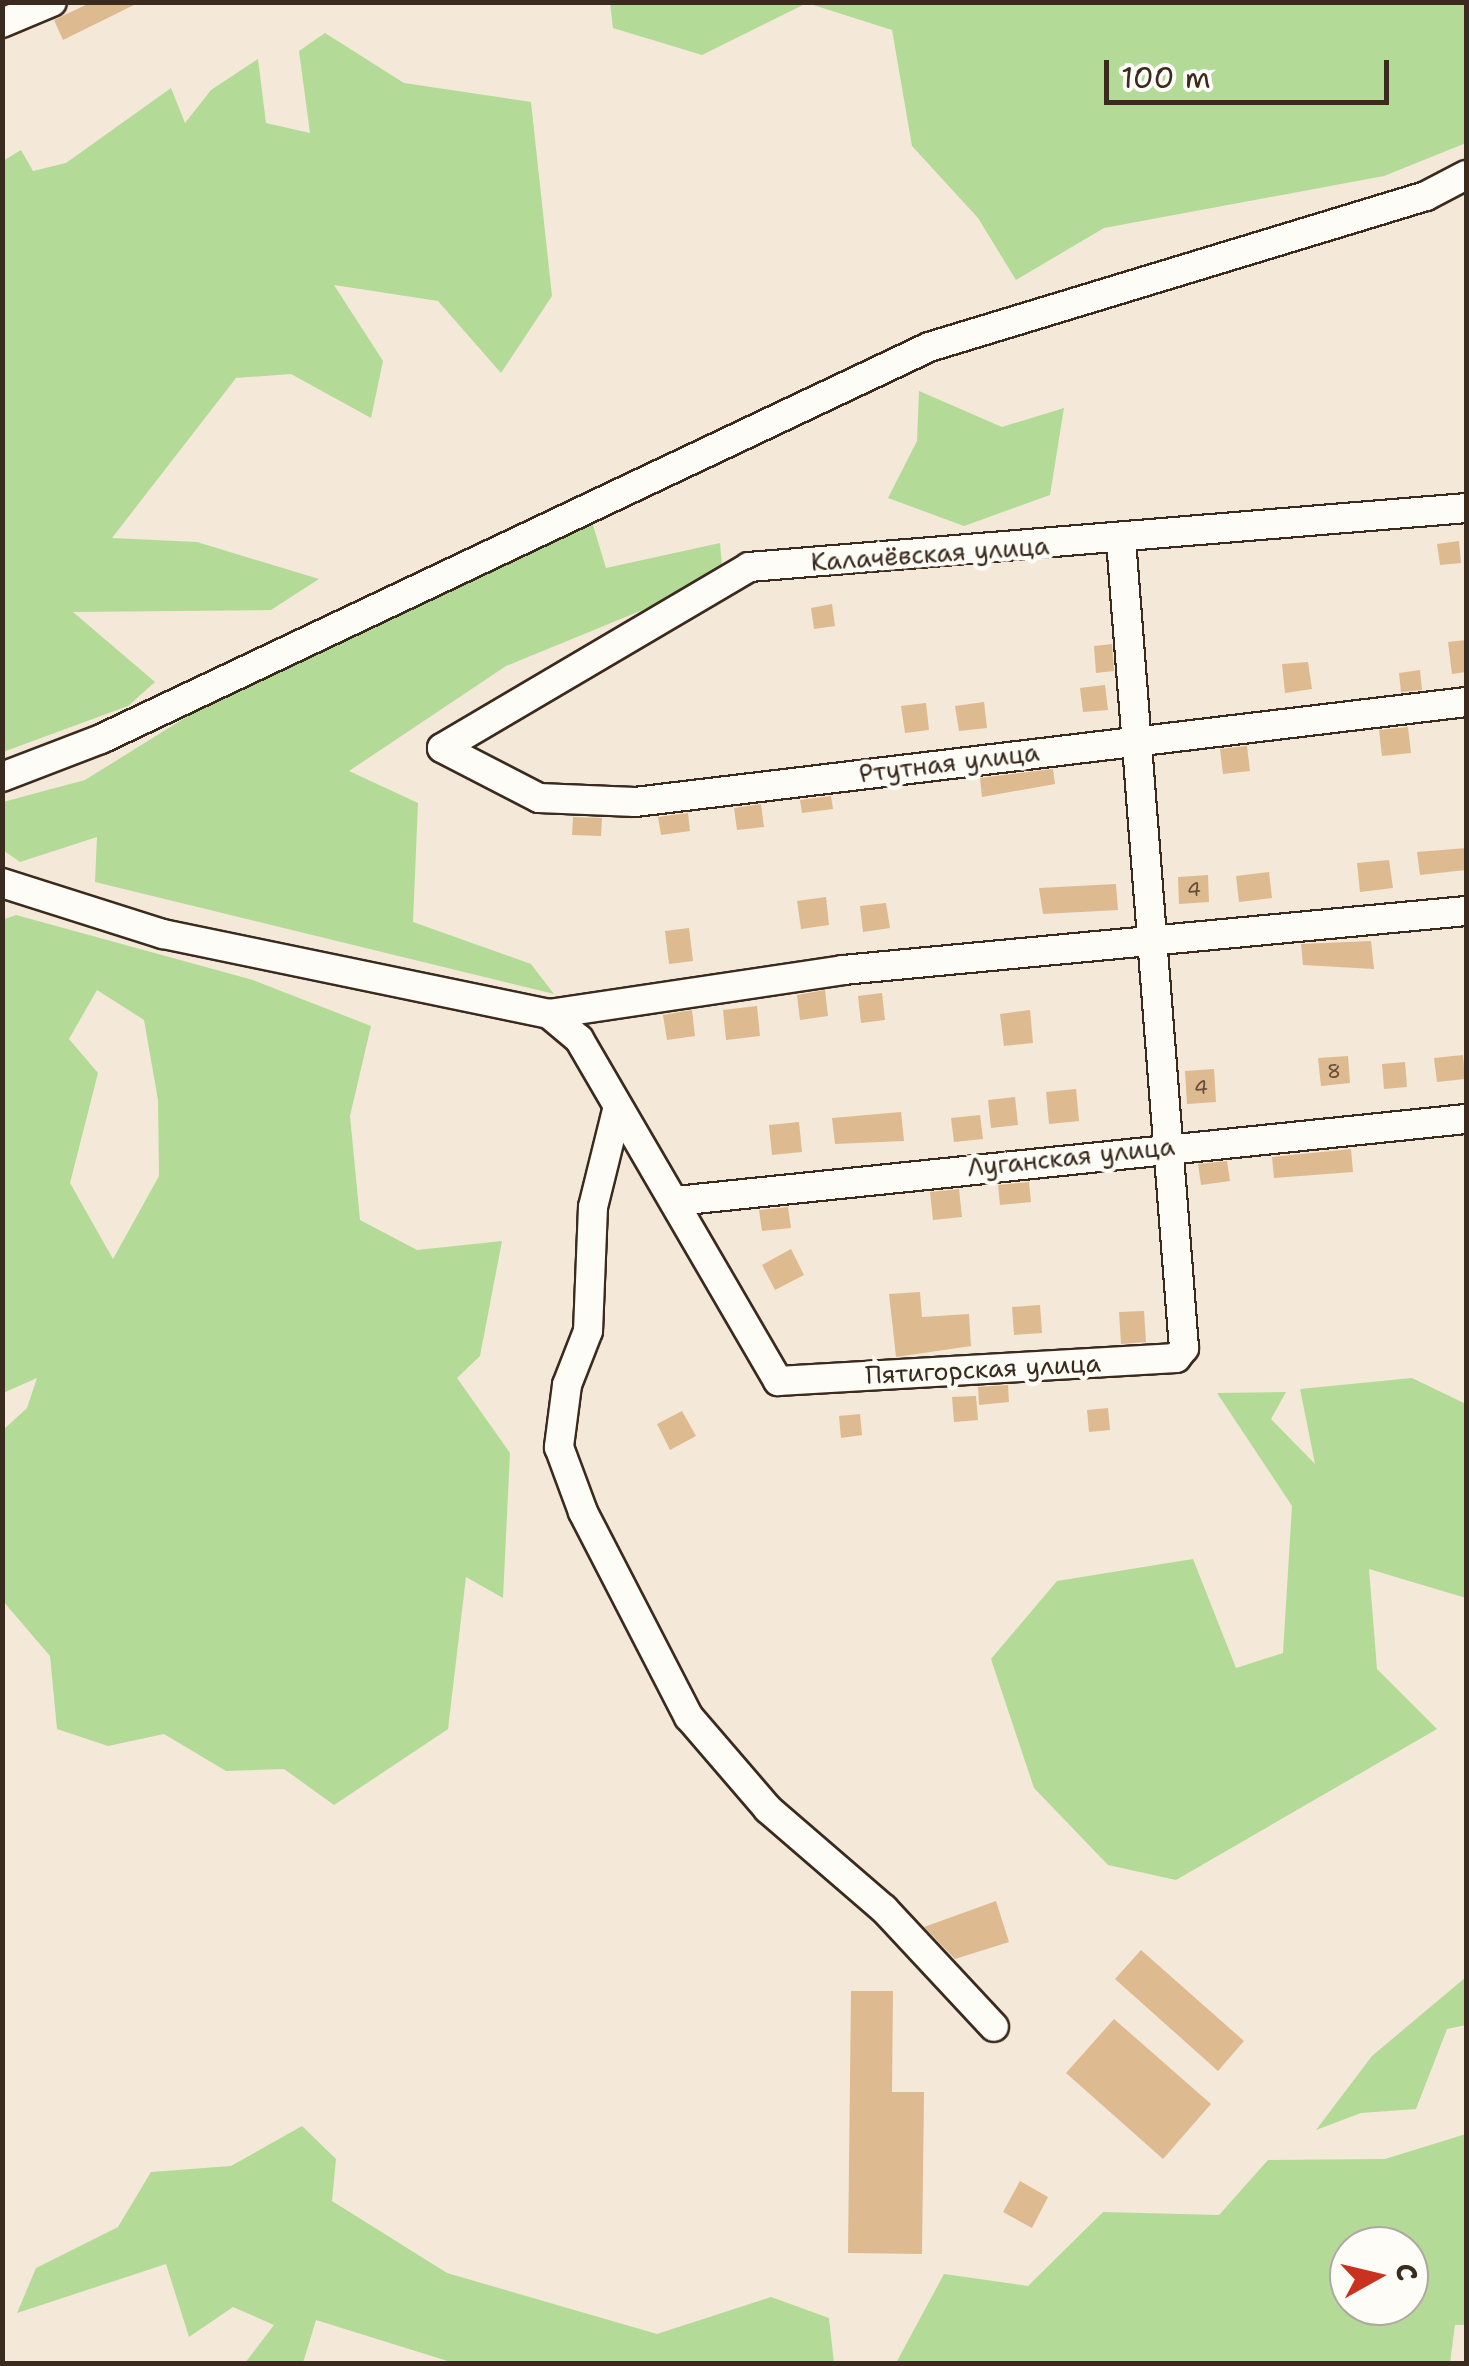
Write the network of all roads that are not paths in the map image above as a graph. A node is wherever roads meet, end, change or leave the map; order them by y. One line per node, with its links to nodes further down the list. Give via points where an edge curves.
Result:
1 (52, 2): 2 (street)
2 (2, 23)
3 (1466, 175): 9 (street, via 1426,196 929,347 101,740)
4 (1466, 508): 5 (street, Калачёвская улица)
5 (1121, 540): 7 (street); 8 (street, Калачёвская улица, via 749,567)
6 (1466, 702): 7 (street, Ртутная улица)
7 (1141, 739): 8 (street, Ртутная улица, via 634,802 538,798); 12 (street)
8 (442, 748)
9 (2, 777)
10 (2, 883): 13 (street, via 164,934)
11 (1466, 911): 12 (street)
12 (1151, 943): 13 (street, via 842,970); 16 (street)
13 (549, 1014): 14 (street, via 579,1039)
14 (618, 1110): 17 (street); 18 (street, via 593,1206 588,1331 567,1385 560,1447 583,1512 689,1717 768,1809 884,1909)
15 (1466, 1120): 16 (street, Луганская улица)
16 (1167, 1146): 17 (street, Луганская улица); 17 (street, Пятигорская улица, via 1184,1348 1176,1358 778,1381)
17 (676, 1201)
18 (994, 2028)

